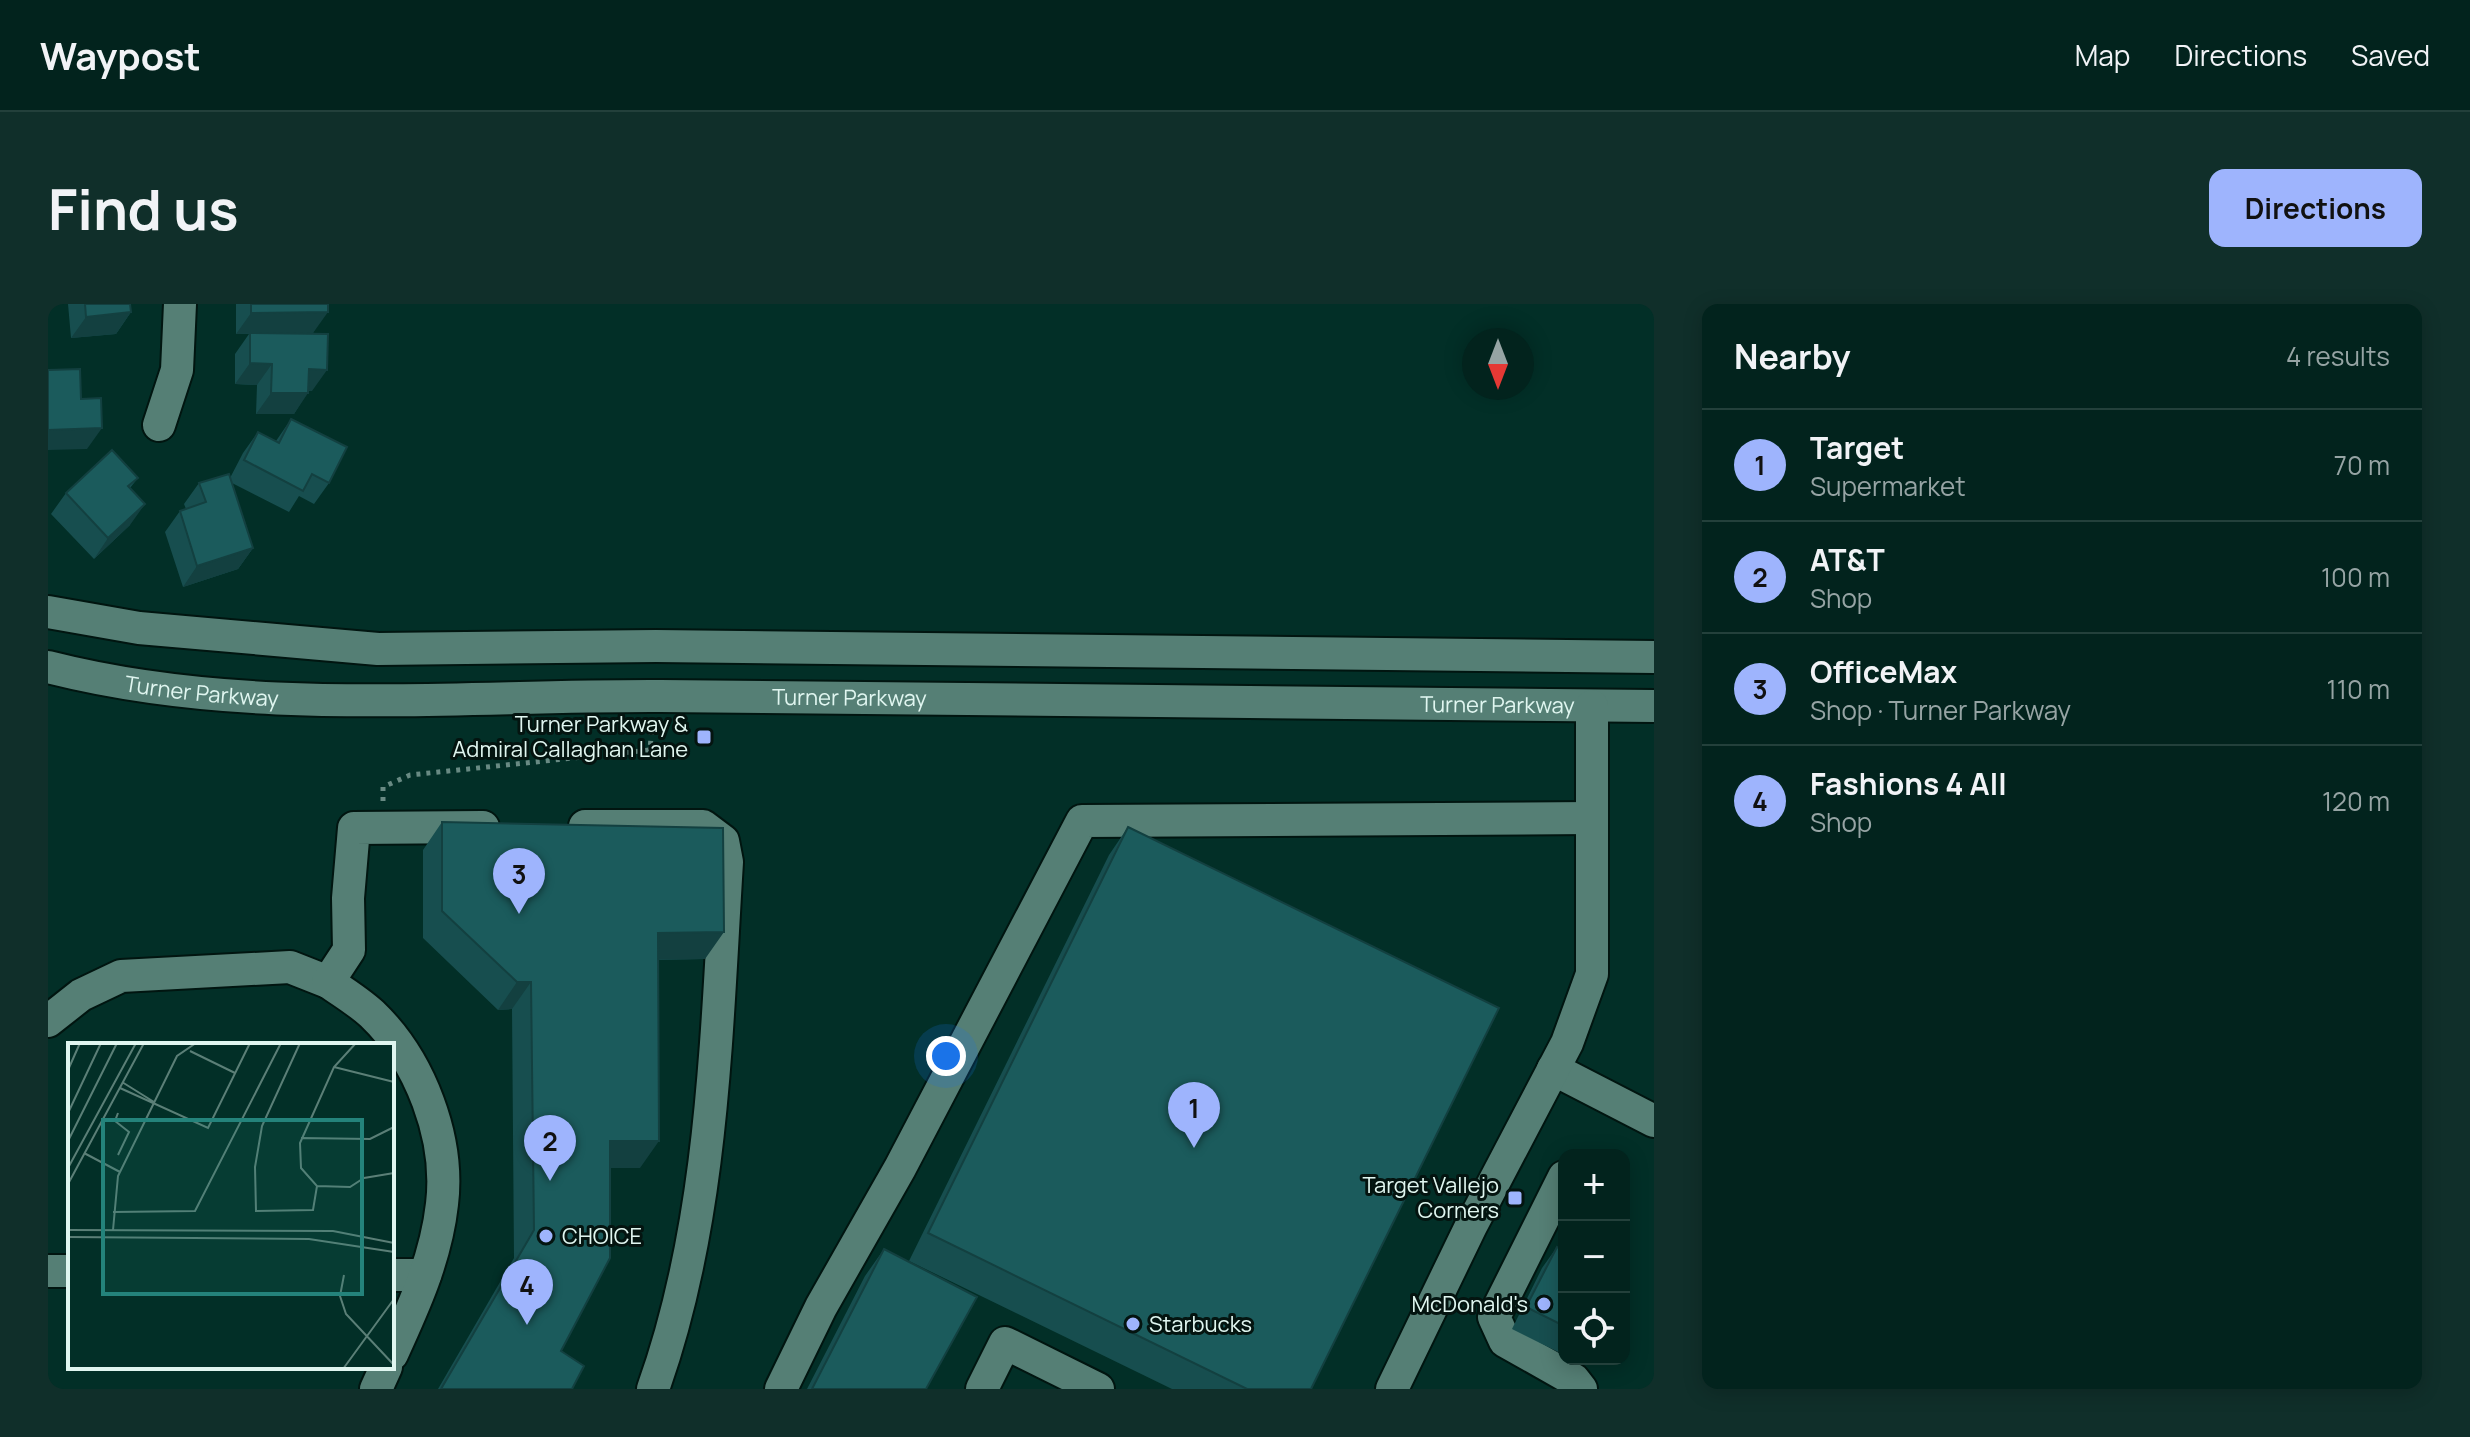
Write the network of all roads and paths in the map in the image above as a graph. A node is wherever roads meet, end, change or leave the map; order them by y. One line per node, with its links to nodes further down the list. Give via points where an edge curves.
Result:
1 (180, 304): 2 (street, via 177,370)
2 (159, 425)
3 (48, 612): 4 (street, via 139,628 378,649 656,646)
4 (1654, 657)
5 (48, 667): 6 (street, Turner Parkway, via 106,682 226,698)
6 (655, 696): 7 (street, Turner Parkway); 11 (path, via 650,750 410,775 383,787)
7 (1592, 706): 8 (street, Turner Parkway); 9 (street)
8 (1654, 706)
9 (1592, 818): 17 (street, via 1592,974); 26 (street, via 1082,821)
10 (559, 826): 25 (street, via 703,826 723,841 727,862 710,1111 694,1228)
11 (383, 827): 12 (street); 13 (street, via 354,828 349,950)
12 (511, 827)
13 (328, 982): 14 (street, via 290,967 121,976 81,995); 16 (street, via 373,1015)
14 (48, 1021)
15 (394, 1043): 21 (street, via 425,1091 440,1160 443,1202)
16 (394, 1043)
17 (1553, 1069): 18 (street); 29 (street)
18 (1654, 1121)
19 (1558, 1189): 30 (street, via 1494,1317 1505,1341)
20 (394, 1275): 21 (street)
21 (425, 1275): 22 (street)
22 (394, 1349)
23 (385, 1369): 24 (street)
24 (376, 1389)
25 (653, 1389)
26 (781, 1389)
27 (982, 1389): 28 (street, via 1005,1343)
28 (1098, 1389)
29 (1392, 1389)
30 (1581, 1389)

